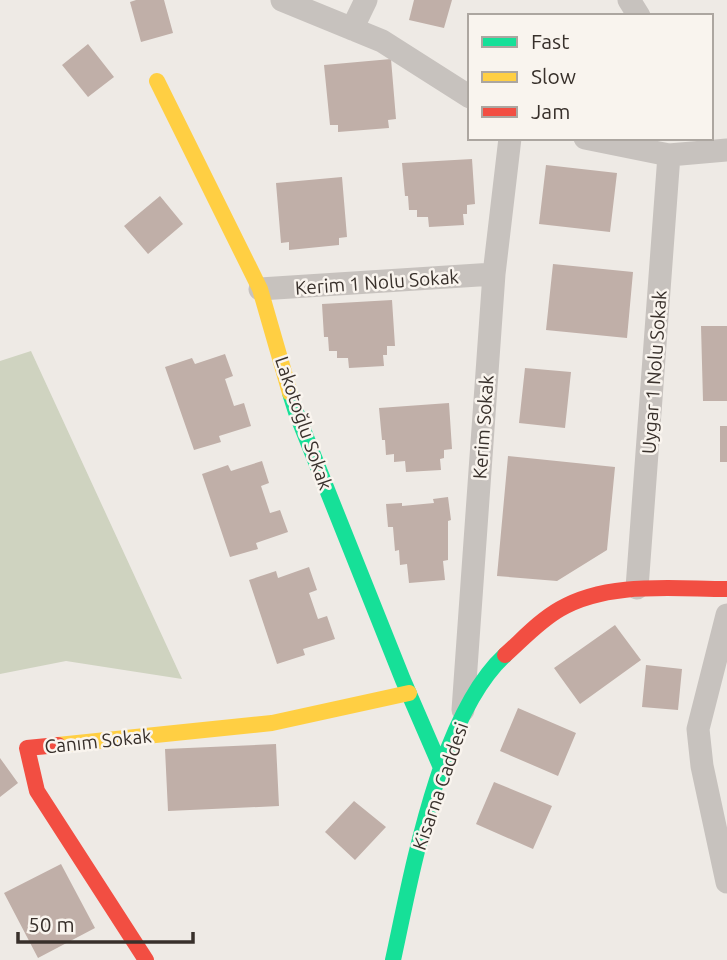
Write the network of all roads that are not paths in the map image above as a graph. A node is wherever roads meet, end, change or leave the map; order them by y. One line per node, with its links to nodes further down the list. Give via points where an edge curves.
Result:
1 (282, 0): 3 (street)
2 (366, 0): 3 (street)
3 (352, 29): 5 (street, via 382,41)
4 (157, 81): 11 (street, Lakotoğlu Sokak)
5 (468, 96)
6 (510, 140): 10 (street, Kerim Sokak)
7 (595, 140): 9 (street)
8 (711, 147): 9 (street)
9 (669, 155): 12 (street, Uygar 1 Nolu Sokak)
10 (494, 274): 11 (street, Kerim 1 Nolu Sokak); 16 (street, Kerim Sokak)
11 (260, 289): 15 (street, Lakotoğlu Sokak, via 296,412)
12 (638, 588): 13 (street, Kisarna Caddesi); 16 (street, Kisarna Caddesi, via 583,599 547,616 495,665)
13 (727, 589)
14 (727, 615): 18 (street, via 698,729)
15 (409, 693): 17 (street, Lakotoğlu Sokak); 19 (street, Canım Sokak, via 272,723 27,748 37,791)
16 (463, 717): 17 (street, Kisarna Caddesi)
17 (442, 770): 20 (street, Kisarna Caddesi, via 415,859)
18 (727, 882)
19 (146, 960)
20 (393, 960)

